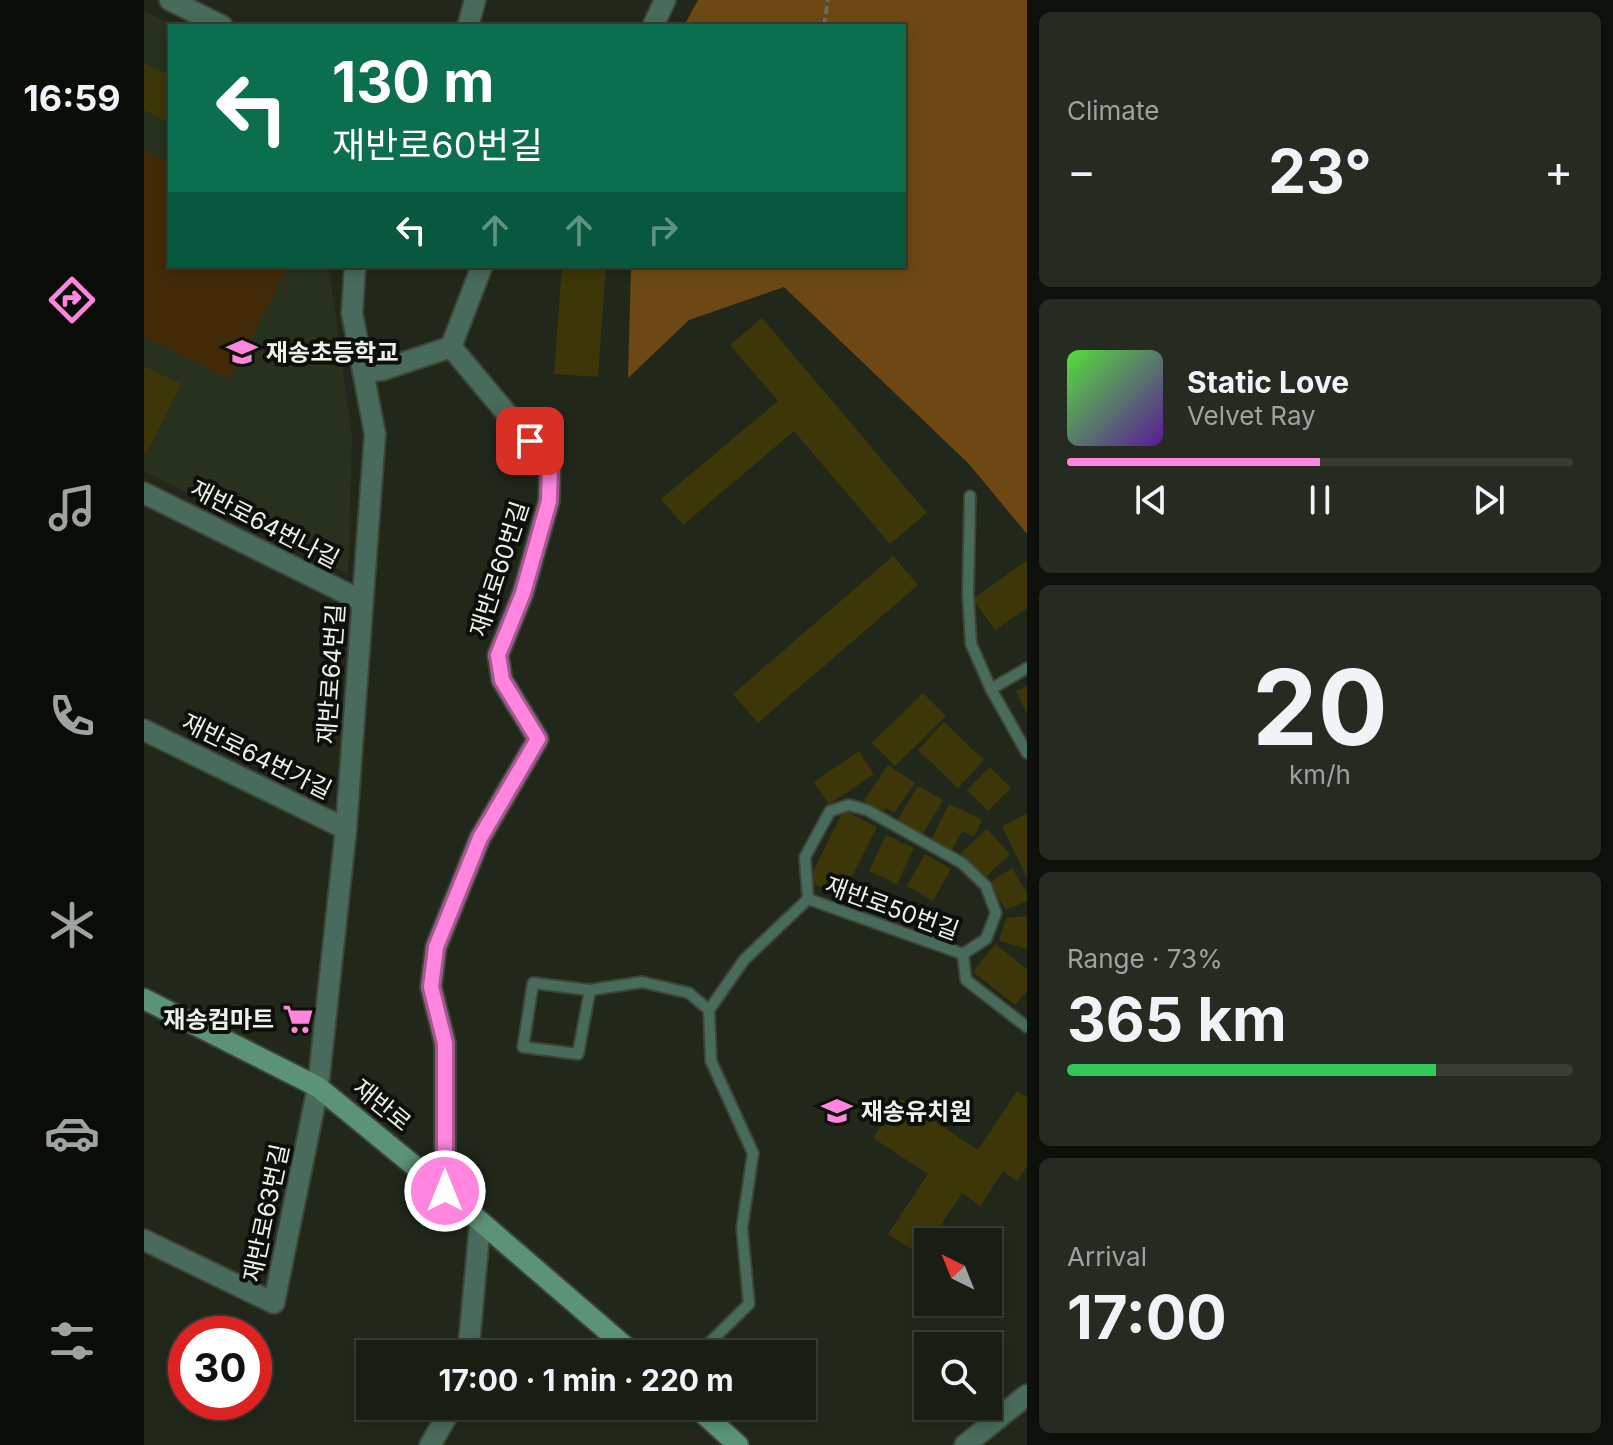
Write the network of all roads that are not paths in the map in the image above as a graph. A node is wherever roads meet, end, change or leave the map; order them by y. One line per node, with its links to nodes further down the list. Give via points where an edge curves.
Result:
1 (170, 0): 4 (street)
2 (475, 0): 5 (street)
3 (665, 0): 6 (street)
4 (218, 24)
5 (469, 24)
6 (654, 24)
7 (355, 268): 10 (street, 재반로64번길, via 352,313)
8 (481, 268): 9 (street)
9 (451, 347): 10 (street); 26 (street, 재반로60번길, via 550,465 545,516 498,655 502,680 538,739 480,838 436,947 431,987 445,1043)
10 (363, 372): 13 (street, 재반로64번길, via 375,434)
11 (144, 493): 13 (street, 재반로64번나길)
12 (970, 496): 15 (lane, via 971,644)
13 (362, 601): 18 (street, 재반로64번길)
14 (1027, 668): 15 (lane)
15 (991, 689): 17 (lane)
16 (144, 730): 18 (street, 재반로64번가길)
17 (1027, 753)
18 (346, 829): 25 (street, 재반로64번길)
19 (808, 899): 20 (lane, 재반로50번길); 20 (lane, 재반로50번길, via 805,857 830,811 849,805 867,810 962,863 986,886 996,913 986,939); 23 (lane, 재반로50번길, via 744,960)
20 (963, 954): 24 (lane, 재반로50번길, via 966,980)
21 (590, 990): 21 (lane, via 533,983 523,1047 578,1054); 23 (lane, via 642,982 689,993)
22 (144, 999): 25 (main road, 재반로)
23 (709, 1010): 31 (lane, via 711,1061 753,1153 742,1228 749,1304)
24 (1027, 1027)
25 (318, 1087): 26 (main road, 재반로); 28 (street, 재반로63번길, via 274,1303)
26 (445, 1191): 27 (main road, 재반로)
27 (480, 1224): 29 (street); 30 (main road, 재반로)
28 (144, 1240)
29 (469, 1340)
30 (617, 1340)
31 (712, 1340)
32 (1027, 1395): 35 (street)
33 (445, 1420): 36 (street)
34 (710, 1420): 37 (main road)
35 (976, 1441)
36 (430, 1445)
37 (738, 1445)

